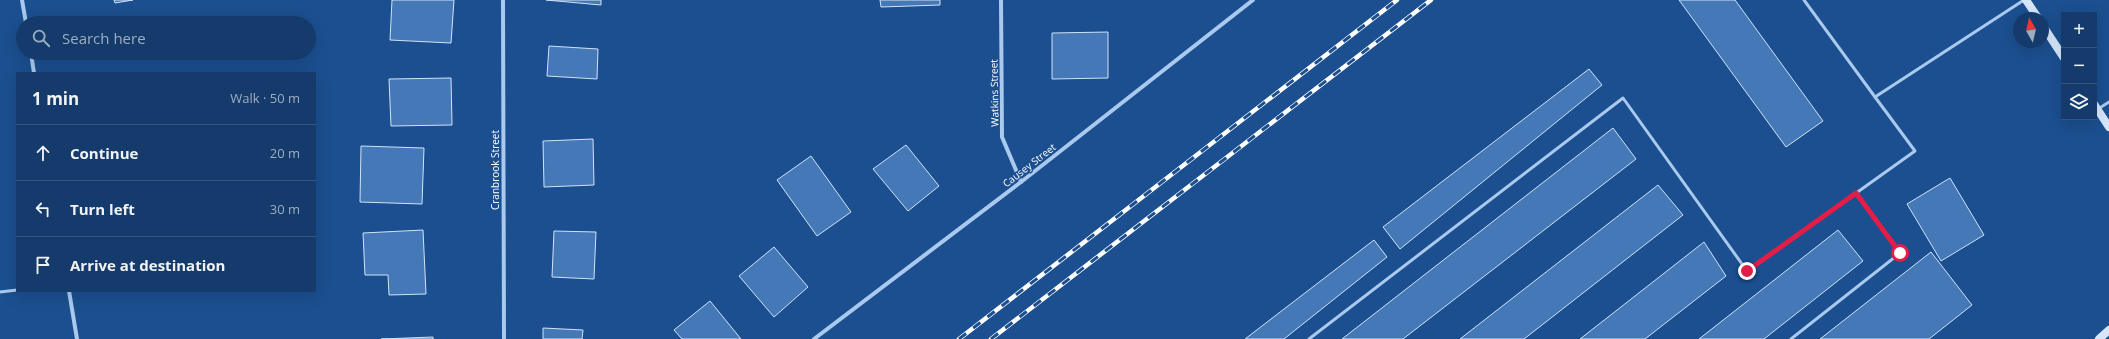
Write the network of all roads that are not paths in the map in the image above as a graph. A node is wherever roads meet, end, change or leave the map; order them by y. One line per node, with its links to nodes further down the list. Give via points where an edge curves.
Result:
1 (22, 0): 8 (street)
2 (503, 0): 25 (street, Cranbrook Street)
3 (1001, 0): 18 (street, Watkins Street, via 1002,137)
4 (1253, 0): 18 (street, Causey Street)
5 (1804, 0): 13 (lane)
6 (2025, 0): 7 (main road); 13 (lane)
7 (2034, 12)
8 (25, 16)
9 (2049, 35): 10 (main road)
10 (2061, 53)
11 (32, 60): 12 (street)
12 (34, 72)
13 (1876, 97): 19 (lane, via 1915,151)
14 (2109, 102): 15 (lane)
15 (2097, 107)
16 (2097, 109): 17 (main road)
17 (2109, 127)
18 (1021, 182): 26 (street, Causey Street)
19 (1856, 193): 27 (lane, via 1747,271 1623,98); 28 (lane, via 1900,253)
20 (16, 290): 21 (lane)
21 (0, 292)
22 (69, 292): 24 (street)
23 (2109, 330): 29 (main road)
24 (77, 339)
25 (504, 339)
26 (814, 339)
27 (1309, 339)
28 (1790, 339)
29 (2099, 339)

